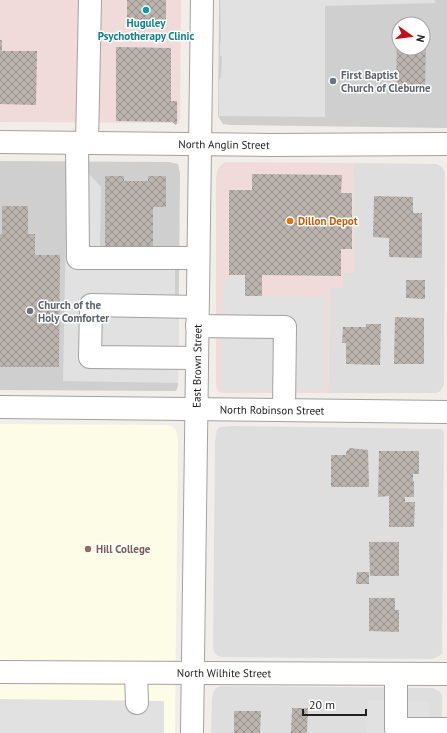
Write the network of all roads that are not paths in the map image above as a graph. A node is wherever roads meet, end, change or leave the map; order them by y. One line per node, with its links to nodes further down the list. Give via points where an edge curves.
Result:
1 (90, 0): 4 (street)
2 (202, 0): 5 (street, East Brown Street)
3 (0, 142): 4 (street, North Anglin Street)
4 (82, 143): 5 (street, North Anglin Street); 7 (street, via 78,258)
5 (199, 144): 6 (street, North Anglin Street); 7 (street, East Brown Street)
6 (447, 144)
7 (198, 258): 8 (street, East Brown Street)
8 (197, 316): 9 (street, East Brown Street); 9 (street, via 91,305 90,357); 12 (street, via 285,327)
9 (197, 358): 11 (street, East Brown Street)
10 (0, 407): 11 (street, North Robinson Street)
11 (197, 409): 12 (street, North Robinson Street); 16 (street, East Brown Street)
12 (284, 410): 13 (street, North Robinson Street)
13 (447, 412)
14 (0, 672): 15 (street, North Wilhite Street)
15 (136, 672): 16 (street, North Wilhite Street); 19 (street)
16 (193, 673): 17 (street, North Wilhite Street); 21 (street, East Brown Street)
17 (396, 674): 18 (street, North Wilhite Street); 20 (street, via 396,730)
18 (447, 674)
19 (137, 703)
20 (447, 730)
21 (192, 733)

